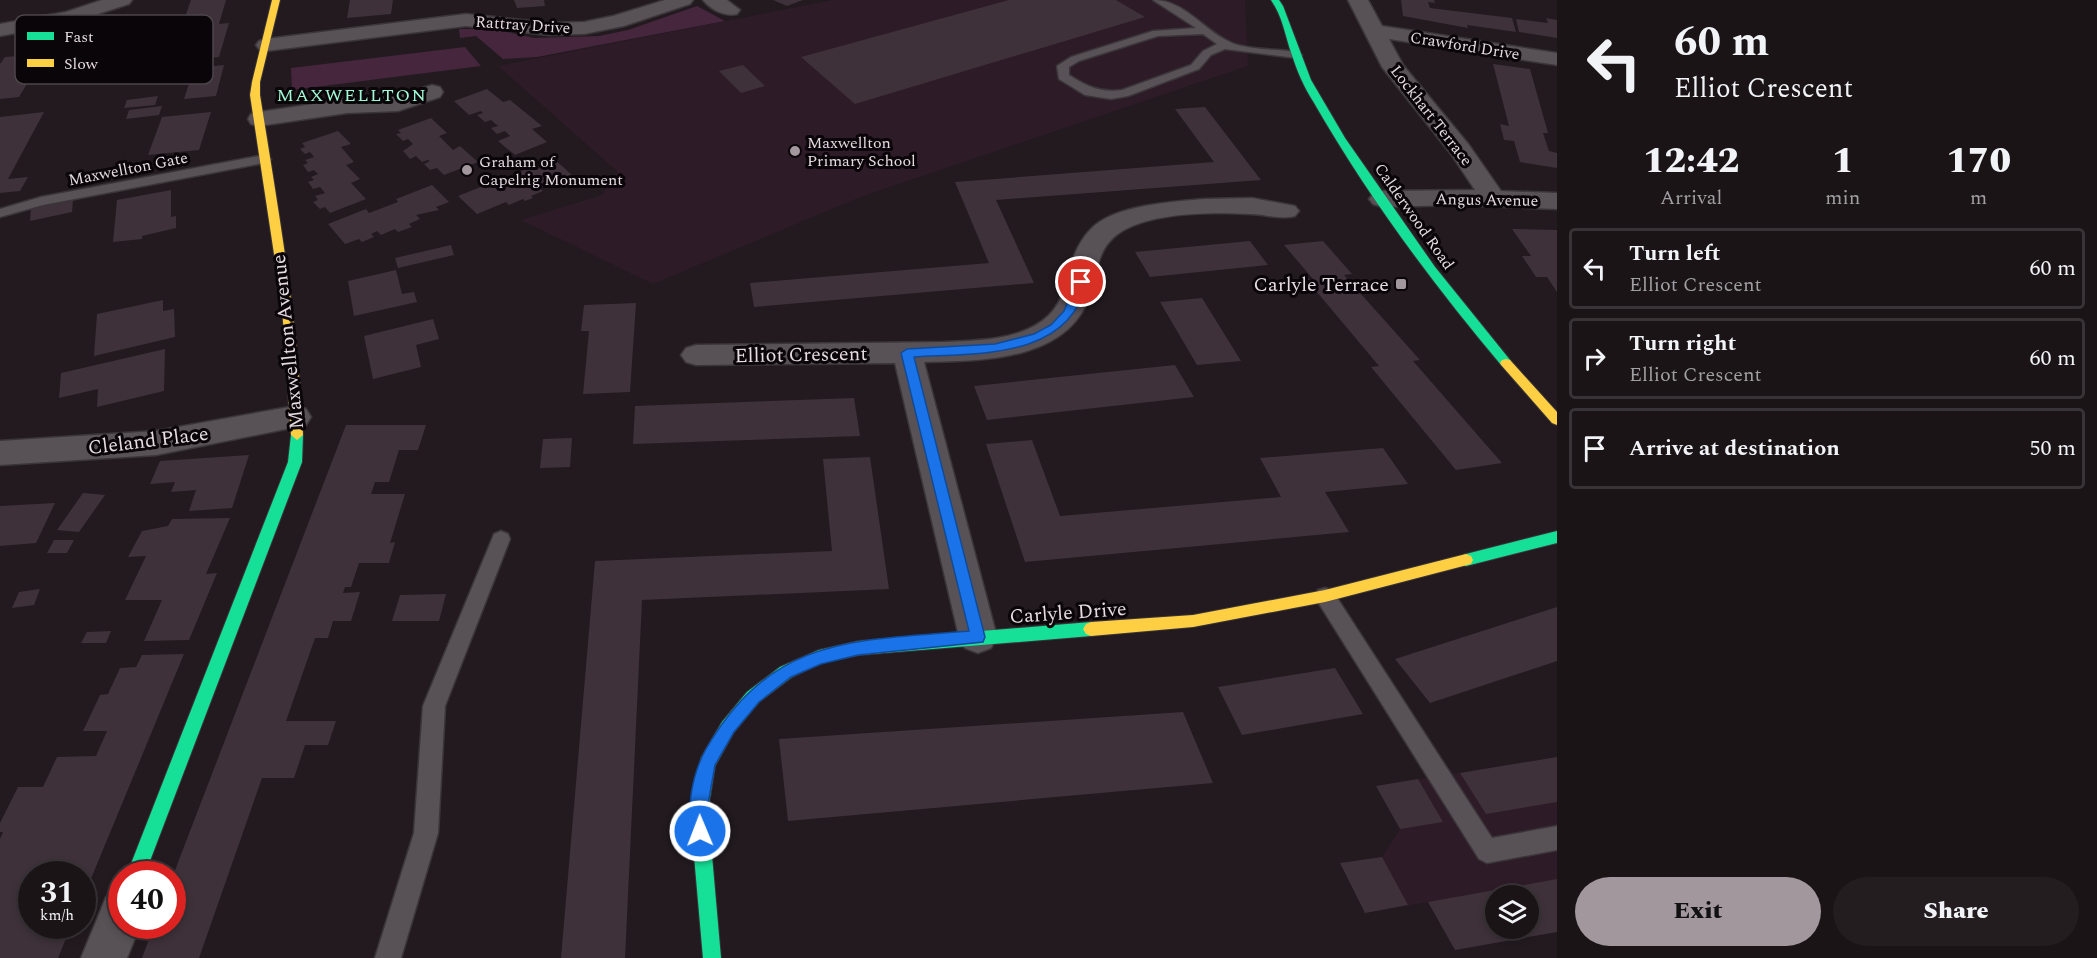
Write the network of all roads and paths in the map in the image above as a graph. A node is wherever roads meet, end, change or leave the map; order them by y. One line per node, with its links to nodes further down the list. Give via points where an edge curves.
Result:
1 (122, 0): 8 (street)
2 (276, 0): 13 (street, Maxwellton Avenue)
3 (683, 0): 7 (street, Rattray Drive, via 617,23 581,28 550,29 481,20)
4 (1158, 0): 11 (lane)
5 (1358, 0): 12 (street, Lockhart Terrace)
6 (1283, 3): 15 (street, Calderwood Road)
7 (466, 10): 13 (street, Rattray Drive)
8 (76, 15)
9 (15, 27): 10 (street)
10 (0, 30)
11 (1206, 31): 14 (lane); 14 (lane, via 1157,33 1075,58 1061,71 1089,92 1124,93 1195,67 1207,53)
12 (1374, 31): 16 (street, Crawford Drive); 20 (street, Lockhart Terrace, via 1393,67 1461,150)
13 (266, 45): 18 (street, Maxwellton Avenue, via 256,82)
14 (1225, 45): 15 (lane)
15 (1296, 54): 21 (street, Calderwood Road, via 1322,110)
16 (1557, 59)
17 (432, 92): 18 (street, via 398,104 346,106)
18 (259, 119): 19 (street, Maxwellton Avenue)
19 (264, 159): 24 (lane, Maxwellton Gate, via 41,201); 27 (street, Maxwellton Avenue, via 285,299)
20 (1492, 197): 21 (street, Angus Avenue); 22 (street, Angus Avenue)
21 (1382, 199): 28 (street, Calderwood Road, via 1485,339)
22 (1557, 201)
23 (1286, 211): 25 (street, Elliot Crescent, via 1243,206 1148,213 1125,219 1098,236 1090,246 1078,295 1055,328 1038,337 995,348)
24 (0, 213)
25 (907, 353): 26 (street, Elliot Crescent); 33 (street)
26 (696, 355)
27 (295, 417): 29 (street, Cleland Place, via 141,445); 35 (street, Maxwellton Avenue, via 295,462)
28 (1557, 420)
29 (0, 453)
30 (1557, 537): 32 (street, Carlyle Drive)
31 (501, 539): 38 (lane, via 434,706 426,833)
32 (1325, 596): 33 (street, Carlyle Drive, via 1193,621); 34 (lane, via 1487,851)
33 (978, 637): 39 (street, Carlyle Drive, via 858,648 819,657 786,672 753,697 728,727 707,764 699,810)
34 (1557, 838)
35 (141, 861)
36 (112, 939): 37 (street)
37 (104, 958)
38 (388, 958)
39 (712, 958)

